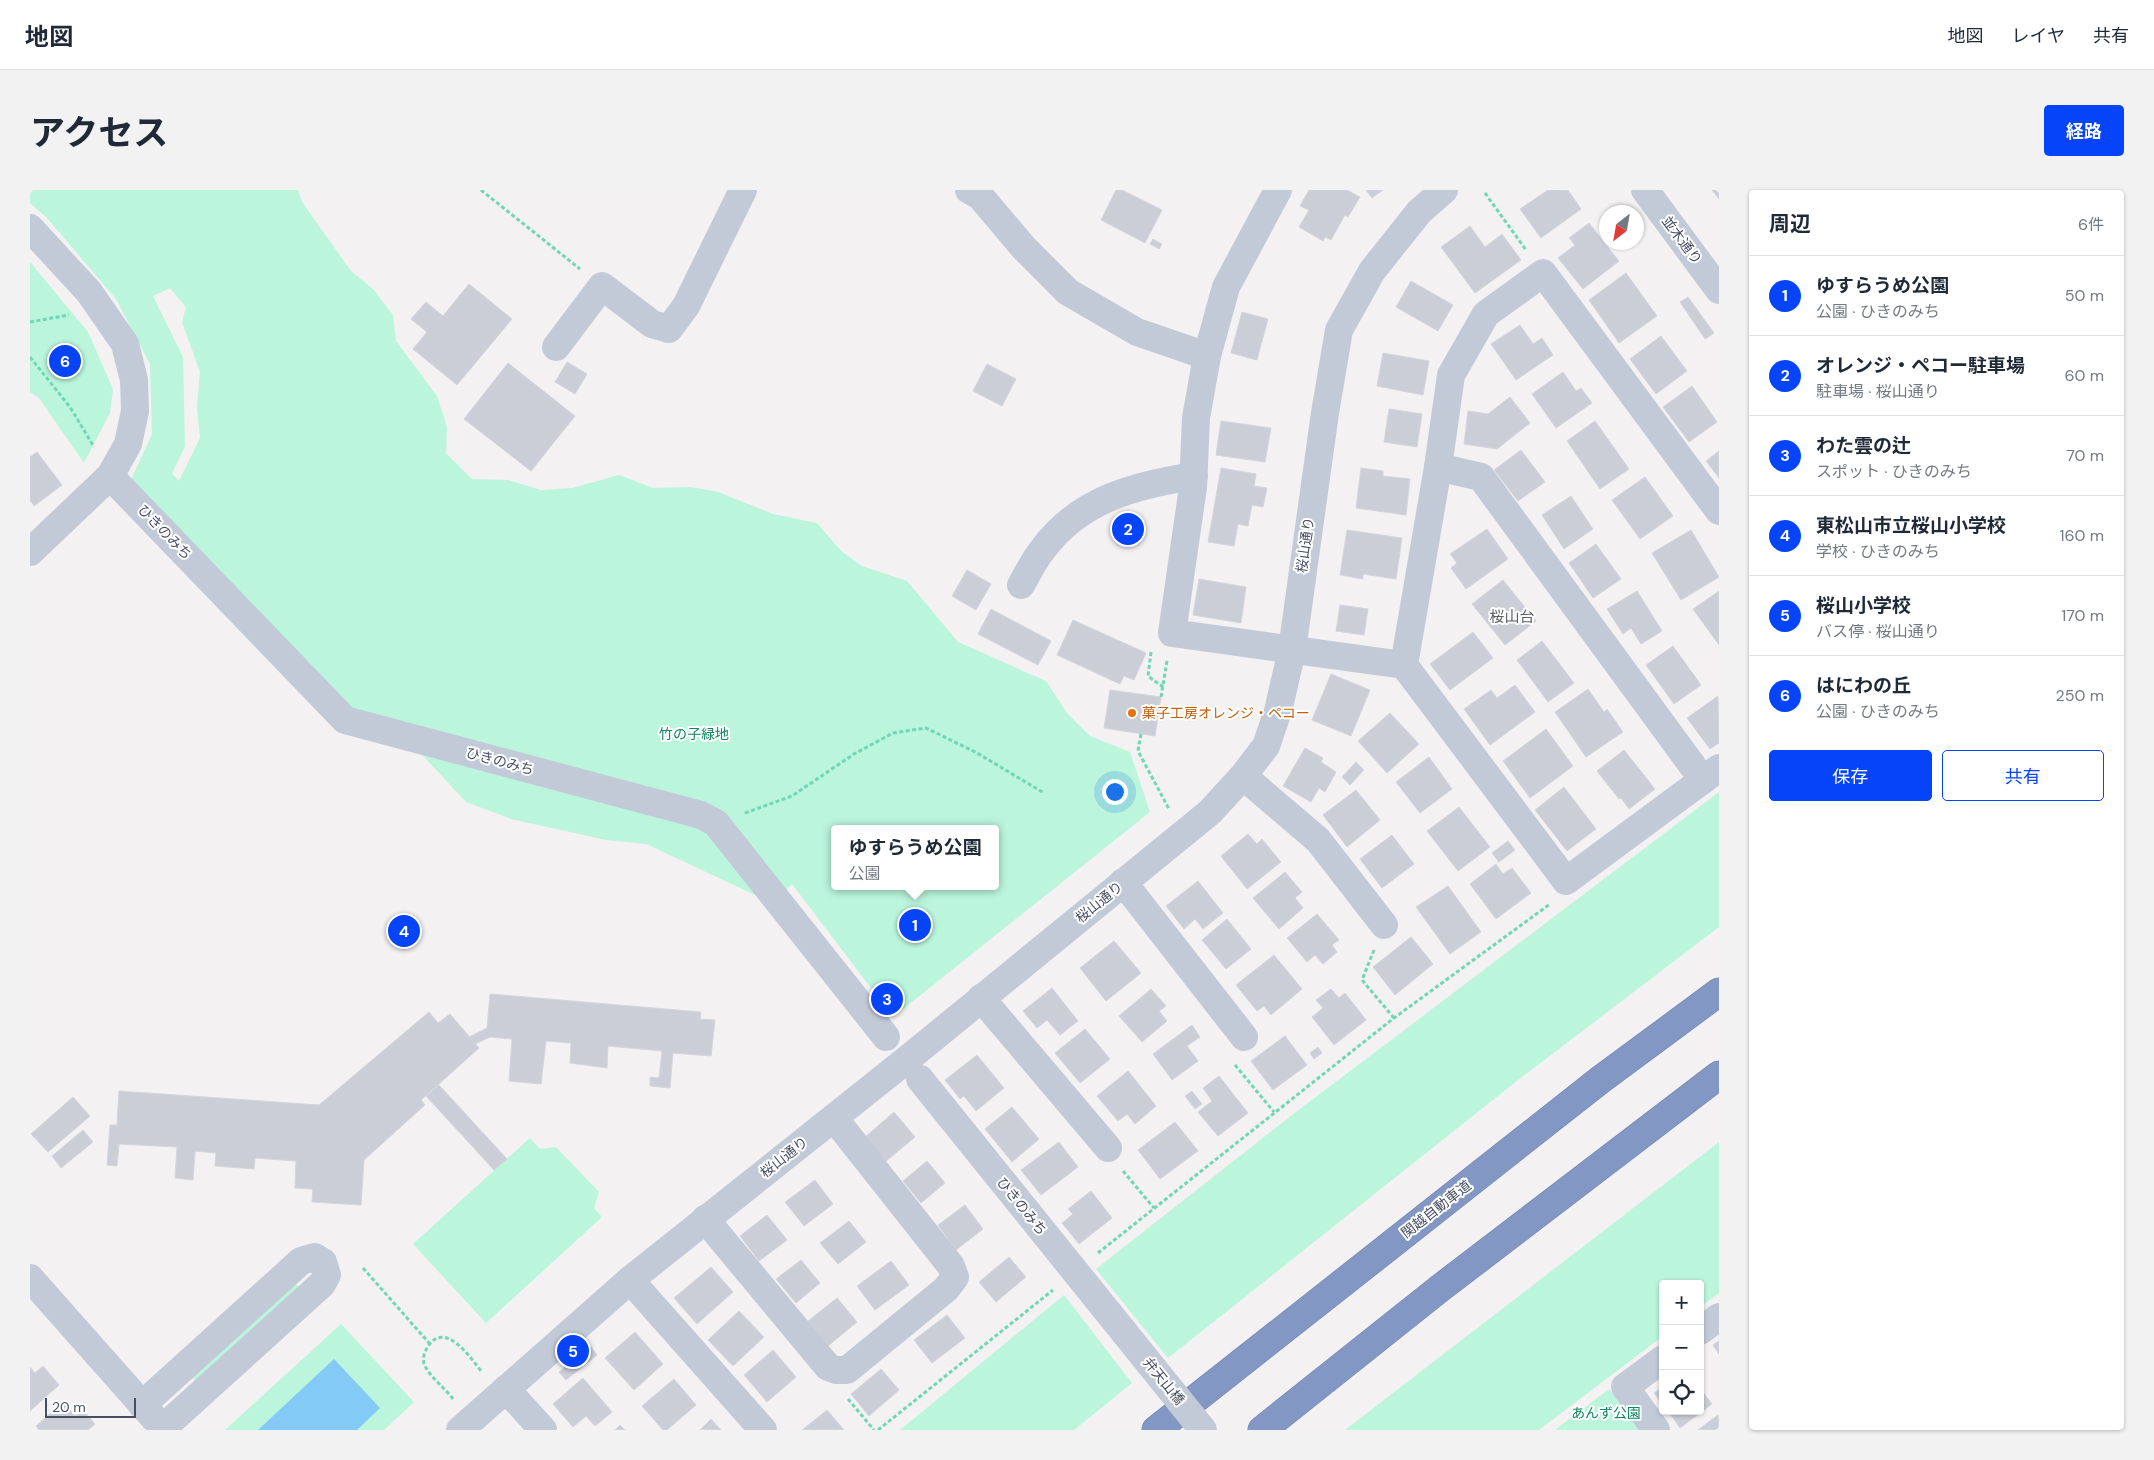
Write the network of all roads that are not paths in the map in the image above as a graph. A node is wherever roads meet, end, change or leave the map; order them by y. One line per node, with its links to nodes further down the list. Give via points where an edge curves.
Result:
1 (744, 190): 8 (street, via 686,306 669,328 652,324 602,286)
2 (969, 190): 9 (street, via 980,196 1024,248 1068,292 1137,332)
3 (1278, 190): 9 (street, via 1226,287)
4 (1444, 190): 16 (street, 桜山通り, via 1419,212 1372,271 1339,330)
5 (1645, 190): 7 (street, 並木通り)
6 (30, 228): 11 (street, via 89,292 125,344 134,380 135,411 128,444)
7 (1719, 290)
8 (556, 347)
9 (1208, 356): 12 (street, via 1196,418)
10 (1438, 467): 13 (street, via 1451,375 1486,314 1543,273); 17 (street); 18 (street, via 1481,477)
11 (110, 476): 14 (street); 25 (street, ひきのみち, via 345,720 701,815 716,823)
12 (1194, 476): 15 (street, via 1148,484 1104,498 1077,515 1043,549); 16 (street, via 1172,633)
13 (1719, 511)
14 (32, 547)
15 (1021, 585)
16 (1292, 650): 17 (street); 19 (street, 桜山通り, via 1266,746)
17 (1404, 665): 18 (street, via 1566,881)
18 (1711, 774)
19 (1243, 776): 20 (street, 桜山通り, via 1210,812); 21 (street, via 1318,840)
20 (1123, 882): 23 (street, 桜山通り); 24 (street)
21 (1384, 925)
22 (1719, 992): 43 (highway, 関越自動車道, via 1600,1080)
23 (981, 998): 28 (street, 桜山通り); 29 (street)
24 (1244, 1036)
25 (886, 1037)
26 (1719, 1075): 45 (highway, via 1447,1283)
27 (920, 1079): 35 (street, ひきのみち)
28 (834, 1118): 30 (street, 桜山通り); 30 (street, via 951,1266 955,1277 946,1289 847,1370 828,1367)
29 (1108, 1148)
30 (705, 1219): 32 (street, 桜山通り)
31 (30, 1278): 38 (street)
32 (630, 1280): 37 (street, 桜山通り); 42 (street)
33 (1719, 1317): 34 (street)
34 (1704, 1328)
35 (1124, 1332): 44 (street, 弁天山橋, bridge)
36 (1659, 1362): 46 (street, via 1625,1387)
37 (495, 1382): 40 (street, 桜山通り); 41 (street)
38 (142, 1405): 39 (street); 39 (street, via 301,1261 310,1256 320,1258 327,1275 322,1284)
39 (164, 1429)
40 (460, 1430)
41 (543, 1430)
42 (763, 1430)
43 (1156, 1430)
44 (1203, 1430)
45 (1262, 1430)
46 (1656, 1430)

